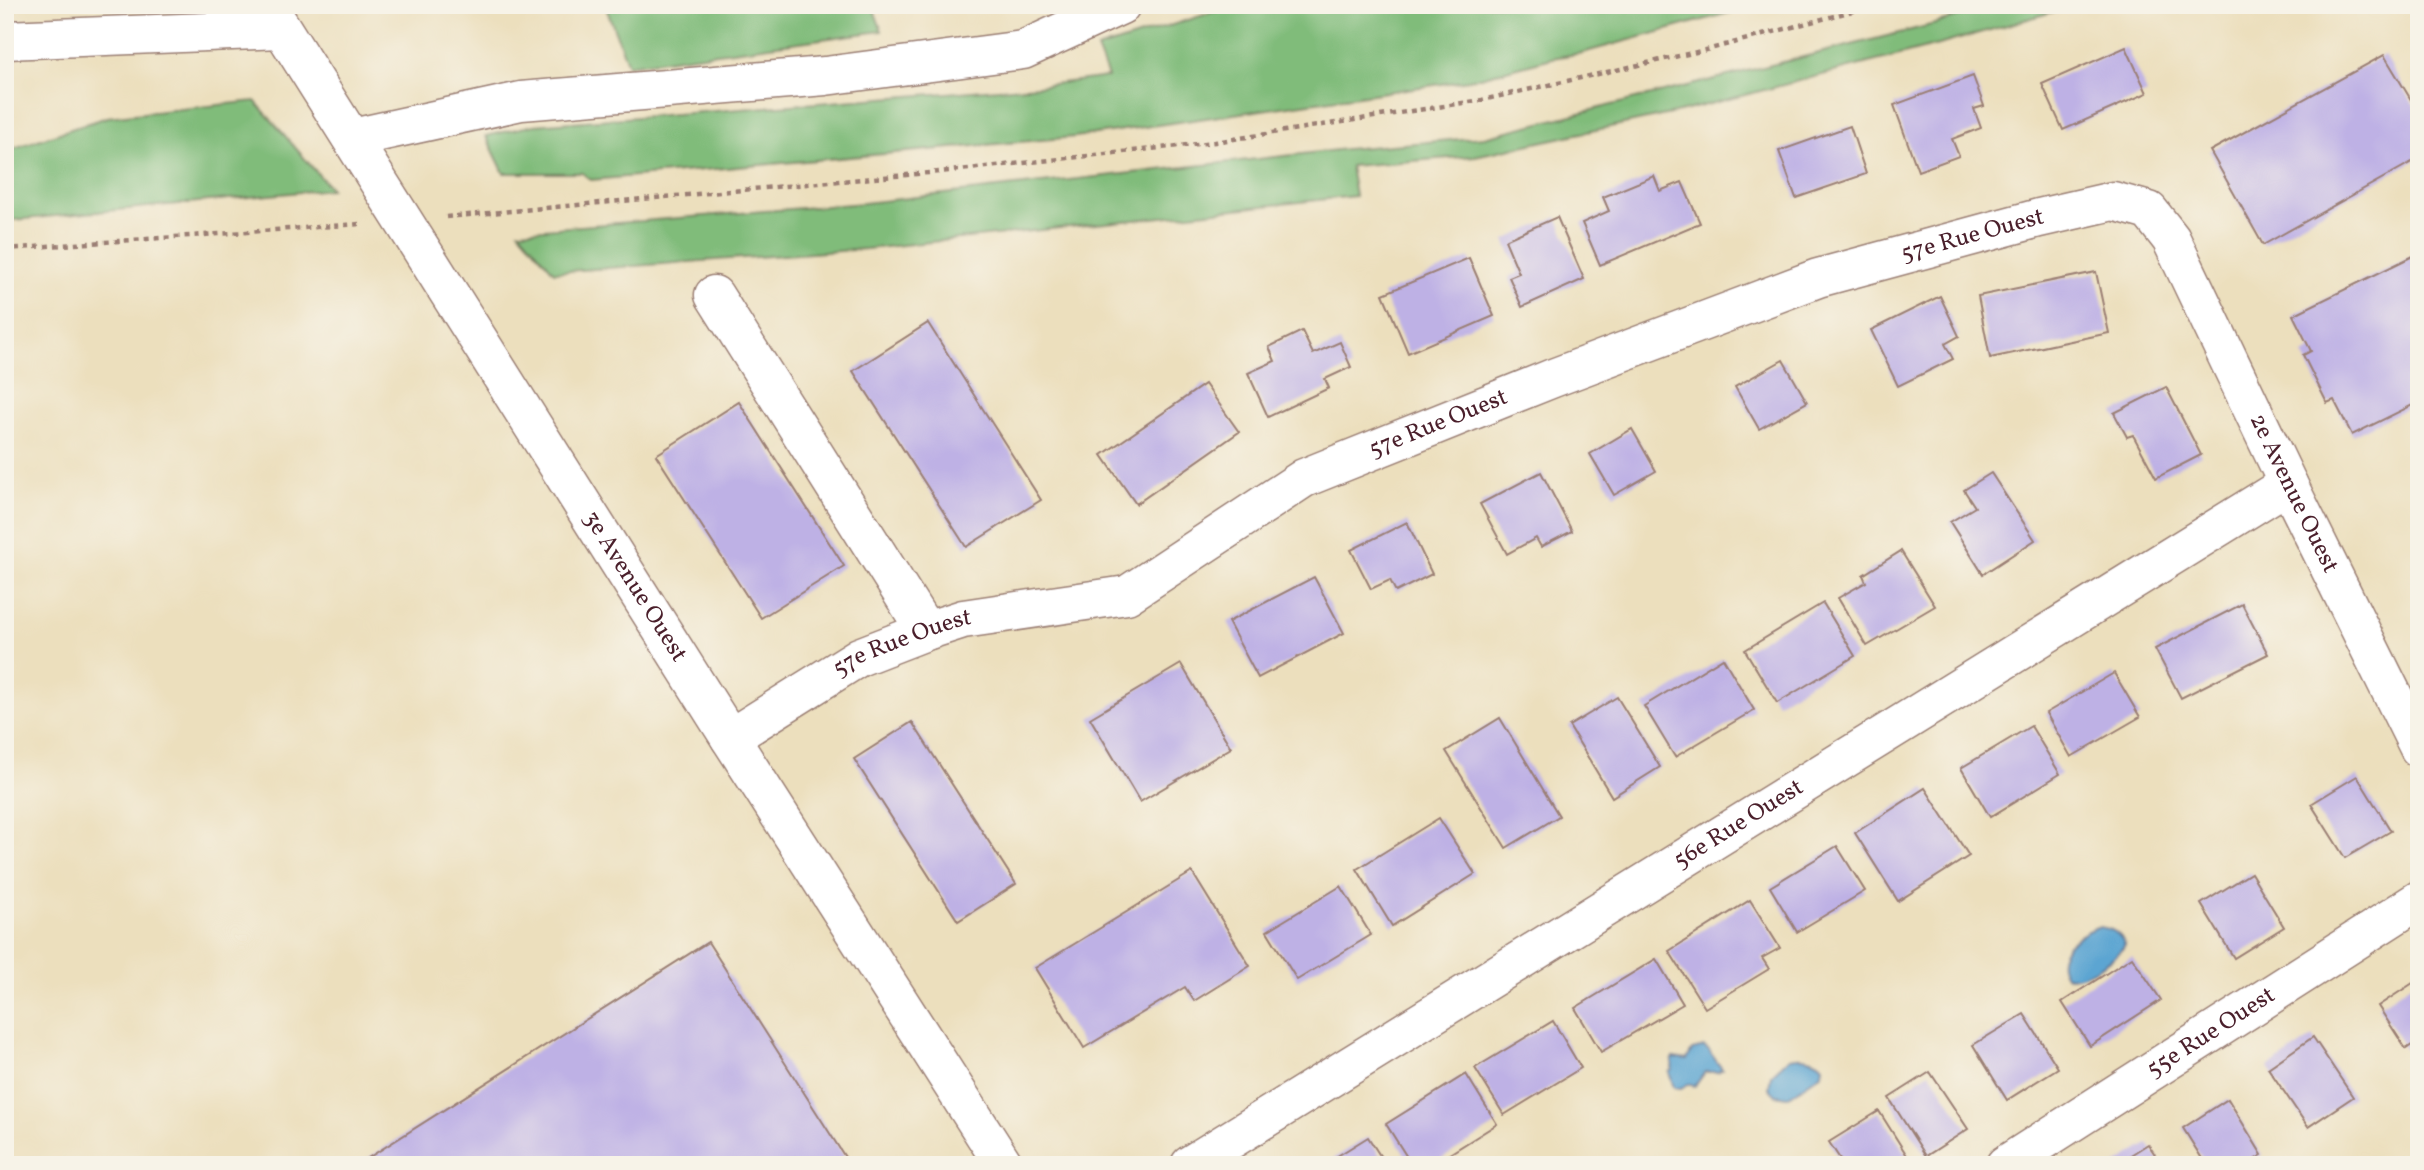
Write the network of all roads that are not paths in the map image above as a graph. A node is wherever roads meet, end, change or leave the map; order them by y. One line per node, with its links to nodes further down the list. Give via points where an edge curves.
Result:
1 (1121, 5): 4 (street, via 1023,50 825,76 521,101)
2 (274, 17): 3 (street); 4 (street, 3e Avenue Ouest)
3 (5, 40)
4 (352, 138): 9 (street, 3e Avenue Ouest)
5 (2171, 239): 7 (street, 2e Avenue Ouest); 8 (street, 57e Rue Ouest, via 2149,211 2113,201 1818,278 1304,478 1127,595 963,619)
6 (714, 295): 8 (street)
7 (2288, 484): 10 (street, 2e Avenue Ouest); 13 (street, 56e Rue Ouest)
8 (926, 631): 9 (street, 57e Rue Ouest, via 859,657)
9 (730, 738): 12 (street, 3e Avenue Ouest)
10 (2419, 748)
11 (2419, 900): 14 (street, 55e Rue Ouest)
12 (1004, 1165)
13 (1190, 1165)
14 (2005, 1165)

